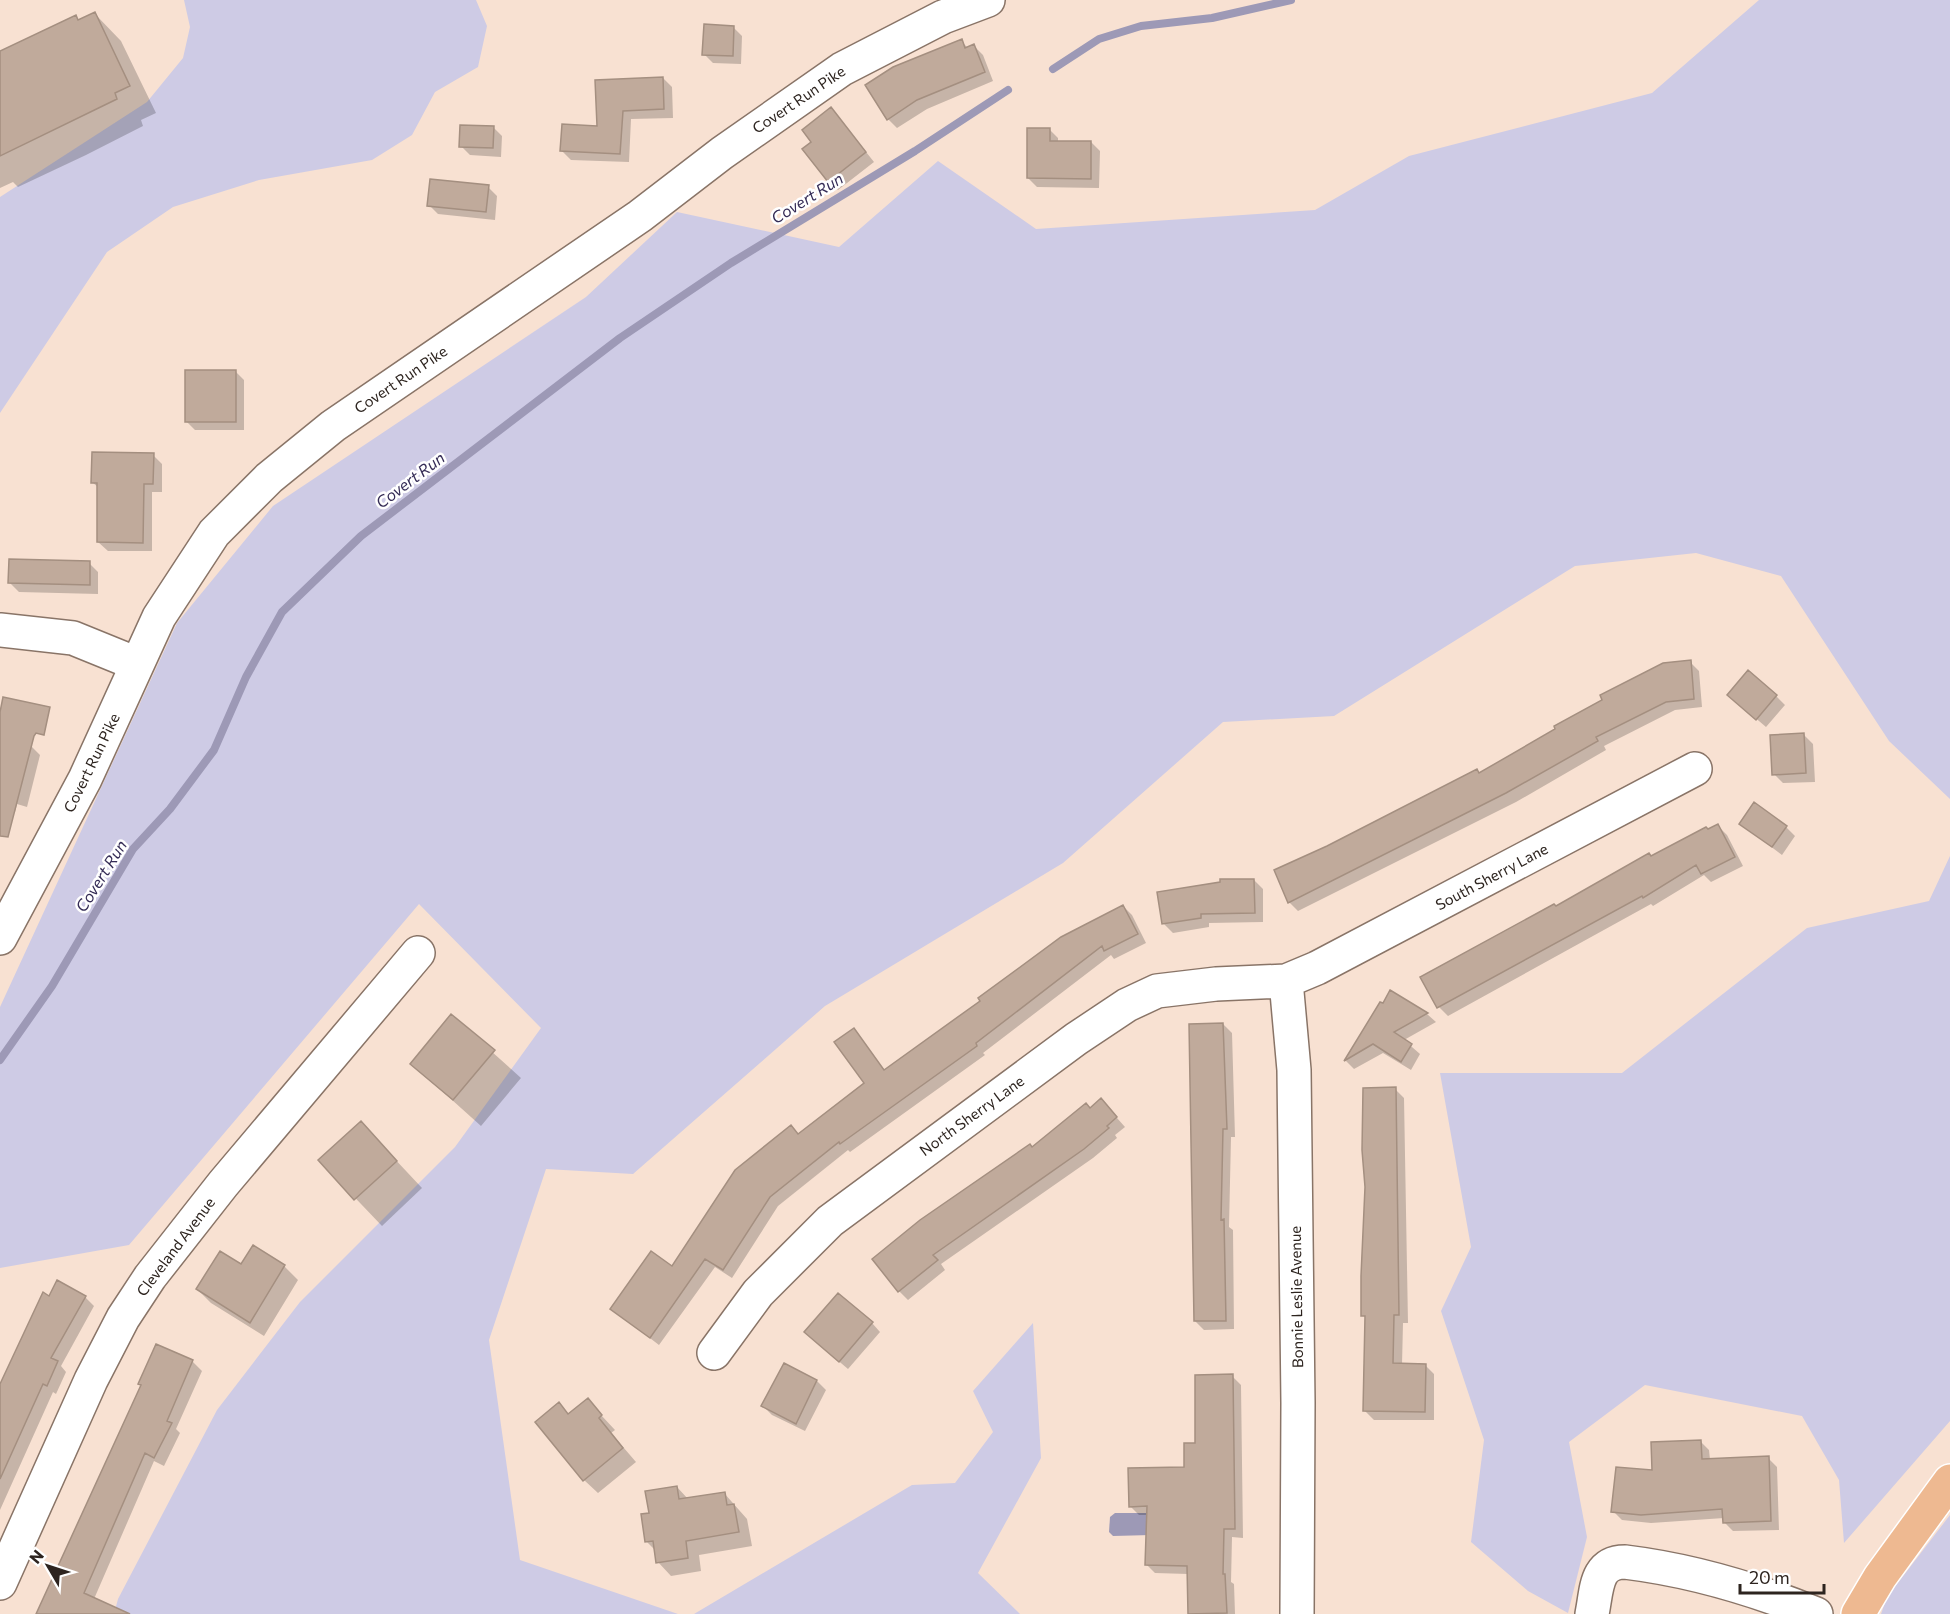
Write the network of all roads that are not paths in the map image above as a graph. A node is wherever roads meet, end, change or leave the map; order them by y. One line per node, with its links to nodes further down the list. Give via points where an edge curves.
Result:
1 (988, 0): 3 (street, Covert Run Pike, via 912,32 834,74 631,222 333,426 269,478 214,533 159,617)
2 (0, 630): 3 (street, via 73,639)
3 (137, 664): 5 (street, Covert Run Pike, via 85,779)
4 (1695, 768): 7 (street, South Sherry Lane, via 1335,960)
5 (0, 938)
6 (418, 953): 10 (street, Cleveland Avenue, via 224,1184 134,1301 91,1380)
7 (1286, 981): 8 (street, North Sherry Lane, via 1157,991 1127,1005 830,1221 758,1293); 11 (street, Bonnie Leslie Avenue, via 1294,1071)
8 (714, 1353)
9 (1950, 1481): 14 (main road)
10 (0, 1583)
11 (1297, 1614)
12 (1592, 1614): 13 (street, via 1601,1571 1613,1562 1698,1575)
13 (1816, 1614)
14 (1858, 1614)

